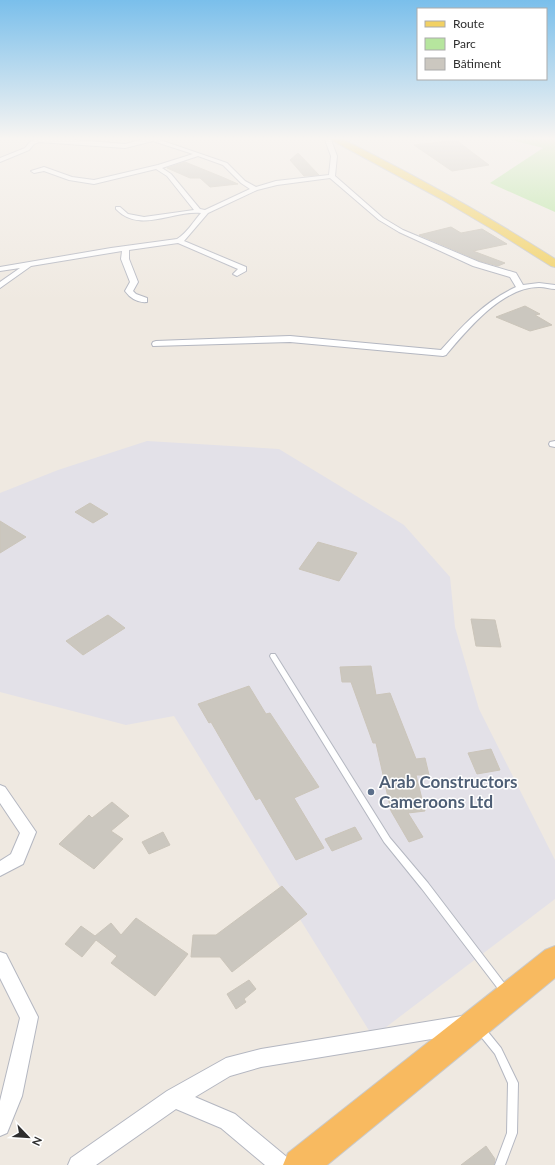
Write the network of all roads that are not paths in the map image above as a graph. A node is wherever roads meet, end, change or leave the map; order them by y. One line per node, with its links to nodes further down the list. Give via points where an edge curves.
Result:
1 (182, 191): 6 (street)
2 (250, 191): 7 (street)
3 (348, 191): 15 (street, via 381,219 421,241 476,264 513,275)
4 (437, 191): 11 (main road)
5 (118, 208): 6 (street, via 126,216 144,219)
6 (198, 211): 7 (street)
7 (206, 212): 8 (street)
8 (179, 241): 9 (street); 13 (street, via 243,269)
9 (126, 248): 10 (street); 17 (street, via 125,259 134,282 129,291 133,296)
10 (33, 263): 12 (street); 14 (street)
11 (555, 264)
12 (0, 269)
13 (237, 274)
14 (0, 286)
15 (520, 287): 16 (street, via 546,284); 18 (street, via 476,316 443,353 290,339)
16 (555, 287)
17 (144, 300)
18 (156, 344)
19 (273, 656): 24 (lane, via 387,840)
20 (0, 791): 21 (street, via 28,832 17,859)
21 (0, 869)
22 (0, 960): 27 (street, via 29,1017 12,1096)
23 (555, 960): 24 (highway)
24 (510, 997): 25 (highway)
25 (475, 1023): 26 (street, via 261,1058 226,1068); 30 (highway); 31 (lane, via 498,1051 513,1083 512,1133)
26 (174, 1098): 28 (street); 29 (street, via 228,1121)
27 (0, 1126)
28 (78, 1165)
29 (281, 1165)
30 (300, 1165)
31 (500, 1165)

